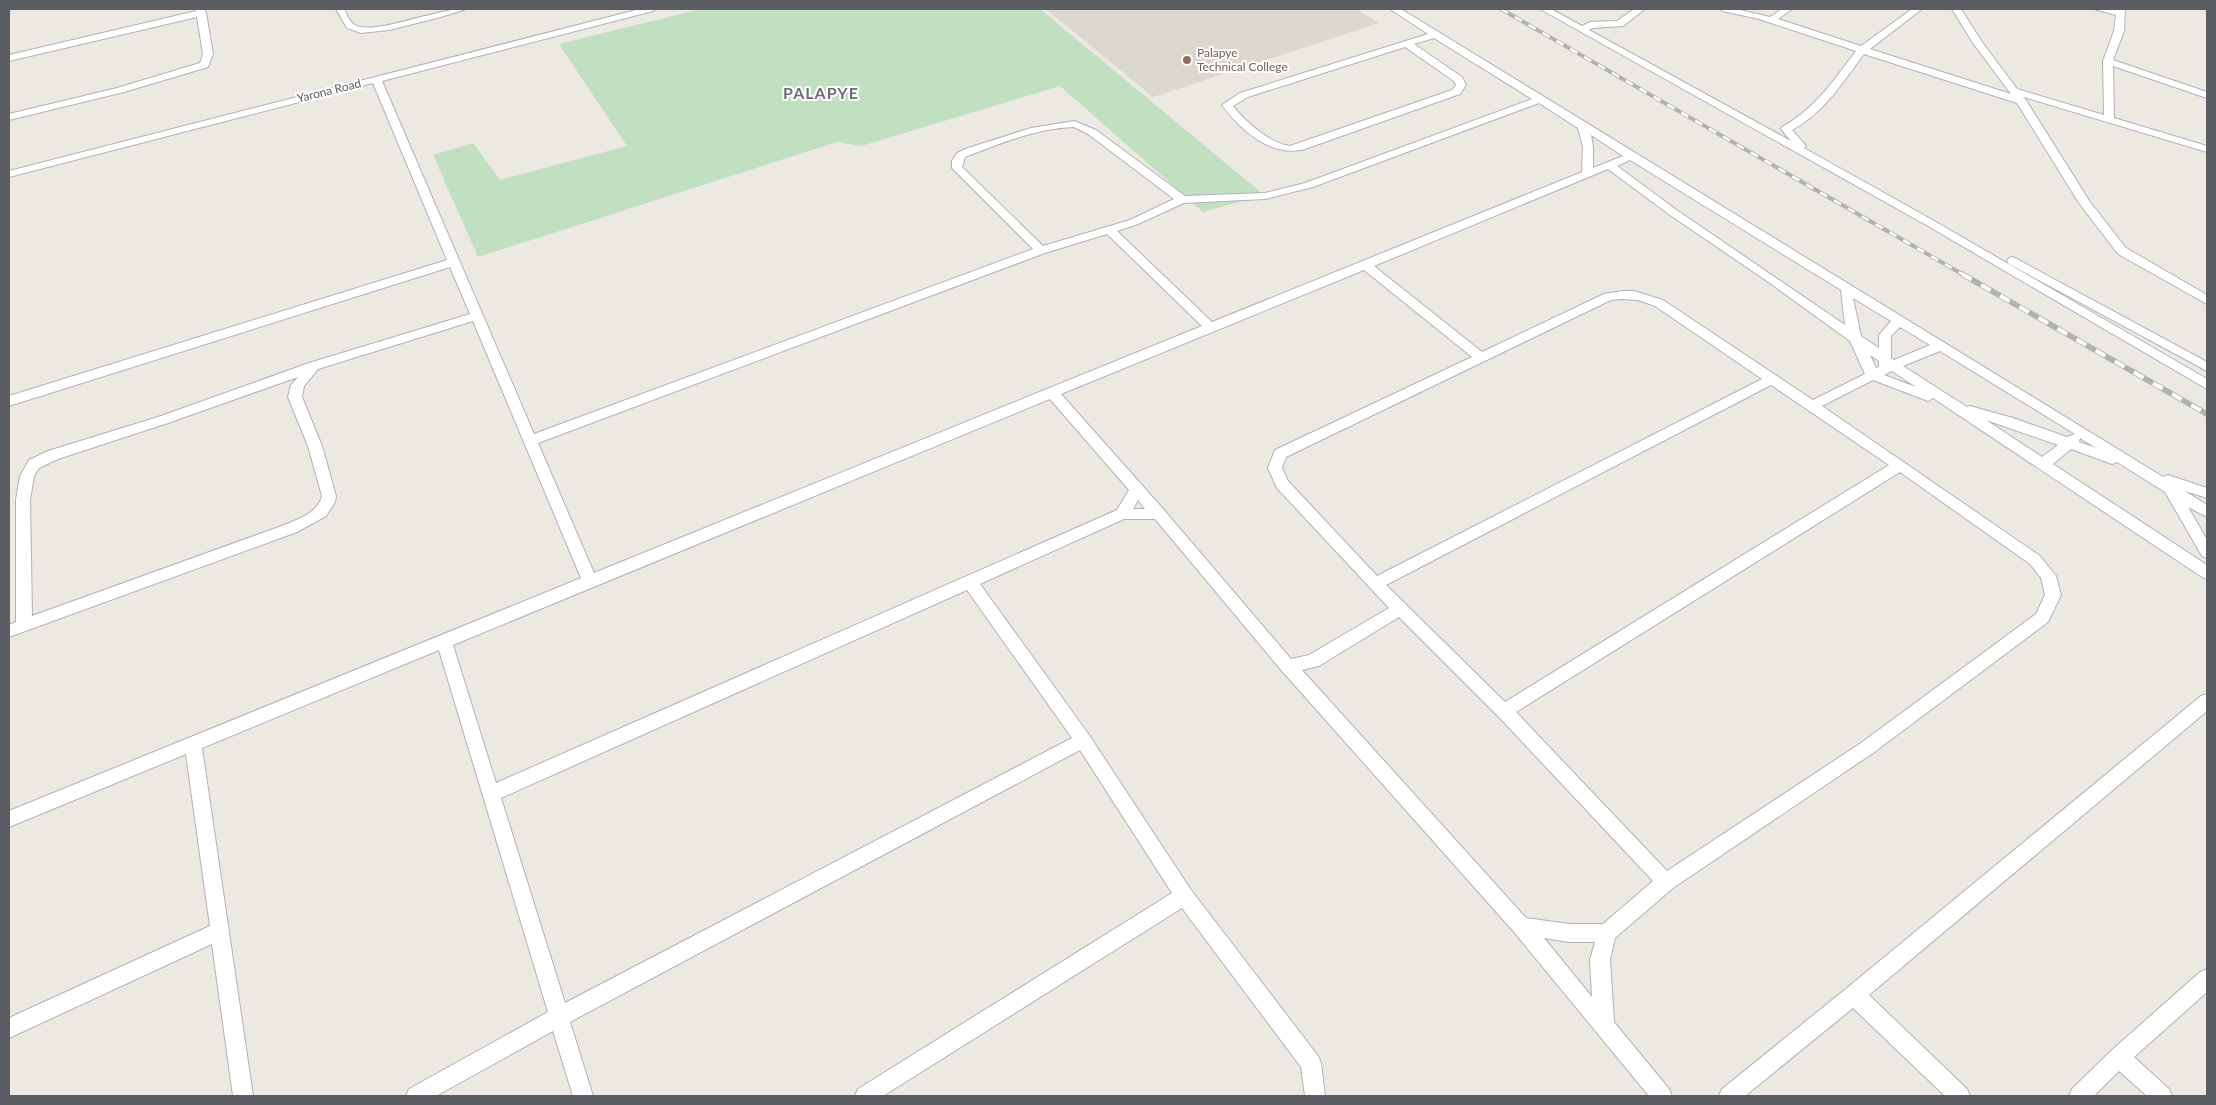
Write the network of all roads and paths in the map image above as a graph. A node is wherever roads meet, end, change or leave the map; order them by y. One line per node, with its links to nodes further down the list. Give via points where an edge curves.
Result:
1 (340, 9): 2 (street, via 346,22 361,29 397,25)
2 (461, 9)
3 (650, 9): 14 (street, Yarona Road)
4 (1395, 9): 17 (street)
5 (1545, 9): 16 (street)
6 (1640, 9): 16 (street, via 1620,24 1590,25)
7 (1725, 9): 15 (street)
8 (1788, 9): 15 (street)
9 (1918, 9): 19 (street)
10 (1957, 9): 23 (street)
11 (2099, 9): 13 (street)
12 (200, 11): 20 (street); 27 (street, via 208,54 204,65)
13 (2120, 11): 21 (street, via 2118,31)
14 (617, 13): 22 (street, Yarona Road)
15 (1771, 20): 19 (street)
16 (1584, 30): 32 (street)
17 (1436, 34): 18 (street); 25 (street)
18 (1406, 43): 18 (street, via 1244,96 1227,105 1267,140 1289,149 1456,92 1460,85 1458,79)
19 (1862, 50): 26 (street); 32 (street, via 1825,99 1803,120 1786,129)
20 (9, 58)
21 (2108, 61): 24 (street); 28 (street)
22 (376, 79): 34 (street, Yarona Road); 40 (street)
23 (2013, 91): 26 (street); 28 (street)
24 (2207, 95)
25 (1540, 99): 29 (street); 36 (street, via 1282,193)
26 (2021, 101): 45 (street, via 2084,204 2122,251)
27 (9, 118)
28 (2109, 120): 30 (street)
29 (1583, 126): 31 (street); 33 (street, via 1588,147)
30 (2207, 149)
31 (1631, 156): 33 (street); 35 (street)
32 (1815, 159): 37 (street)
33 (1603, 171): 35 (street); 42 (street); 49 (street)
34 (9, 174)
35 (1675, 183): 44 (street)
36 (1182, 200): 38 (street, via 1160,212); 39 (street, via 1078,124 1066,124 1004,140 961,155 957,168)
37 (1932, 224): 41 (street); 43 (street, via 1967,237)
38 (1108, 229): 39 (street); 48 (street)
39 (1041, 250): 63 (street)
40 (454, 262): 46 (street); 59 (street)
41 (1998, 263): 43 (street); 57 (street)
42 (1366, 264): 48 (street); 51 (street)
43 (2018, 264): 54 (street)
44 (1847, 289): 47 (street); 49 (street, via 1848,310)
45 (2207, 300)
46 (477, 316): 53 (street); 63 (street)
47 (1899, 320): 50 (street); 52 (street, via 1885,335)
48 (1211, 328): 58 (street)
49 (1856, 339): 52 (street); 55 (street, via 1869,361)
50 (1940, 346): 52 (street); 62 (street)
51 (1480, 357): 56 (street, via 1608,297 1635,293 1659,303); 78 (street, via 1280,454 1275,468 1282,484)
52 (1887, 364): 55 (street); 61 (street)
53 (314, 366): 80 (street, via 34,464 27,476 23,500); 80 (street, via 298,385 295,397 315,446 329,496 320,512 292,528)
54 (2207, 367)
55 (1872, 375): 60 (street); 61 (street)
56 (1772, 379): 60 (street); 78 (street)
57 (2207, 385)
58 (1052, 393): 69 (street); 76 (street)
59 (9, 401)
60 (1812, 406): 65 (street)
61 (1957, 407): 64 (street, via 2008,421); 66 (street)
62 (2083, 433): 64 (street); 67 (street)
63 (530, 441): 76 (street)
64 (2068, 444): 66 (street); 67 (street)
65 (1900, 465): 85 (street); 90 (street, via 2035,560 2048,576 2053,595 2042,618 1867,748)
66 (2042, 465): 75 (street)
67 (2145, 472): 68 (street); 70 (street)
68 (2168, 488): 71 (street); 74 (street)
69 (1137, 489): 72 (street); 73 (street)
70 (2207, 494)
71 (2207, 512)
72 (1122, 514): 73 (street); 77 (street)
73 (1159, 514): 83 (street)
74 (2207, 552)
75 (2207, 573)
76 (590, 582): 82 (street)
77 (970, 582): 86 (street); 88 (street)
78 (1375, 584): 79 (street)
79 (1400, 609): 83 (street, via 1313,661); 85 (street)
80 (24, 625): 81 (street)
81 (9, 631)
82 (444, 641): 87 (street); 88 (street)
83 (1288, 666): 92 (street)
84 (2207, 701): 96 (street)
85 (1504, 711): 90 (street)
86 (1083, 740): 91 (street); 97 (street)
87 (193, 743): 89 (street); 93 (street)
88 (491, 794): 97 (street)
89 (9, 818)
90 (1666, 882): 94 (street)
91 (1184, 896): 104 (street); 105 (street, via 1312,1063)
92 (1521, 926): 94 (street, via 1569,933); 98 (street)
93 (220, 931): 99 (street); 101 (street)
94 (1607, 933): 98 (street, via 1600,960)
95 (2207, 980): 100 (street)
96 (1854, 995): 107 (street); 108 (street)
97 (560, 1017): 102 (street); 103 (street)
98 (1604, 1026): 106 (street)
99 (9, 1028)
100 (2119, 1057): 109 (street); 110 (street)
101 (243, 1096)
102 (416, 1096)
103 (583, 1096)
104 (865, 1096)
105 (1314, 1096)
106 (1662, 1096)
107 (1729, 1096)
108 (1960, 1096)
109 (2079, 1096)
110 (2162, 1096)

